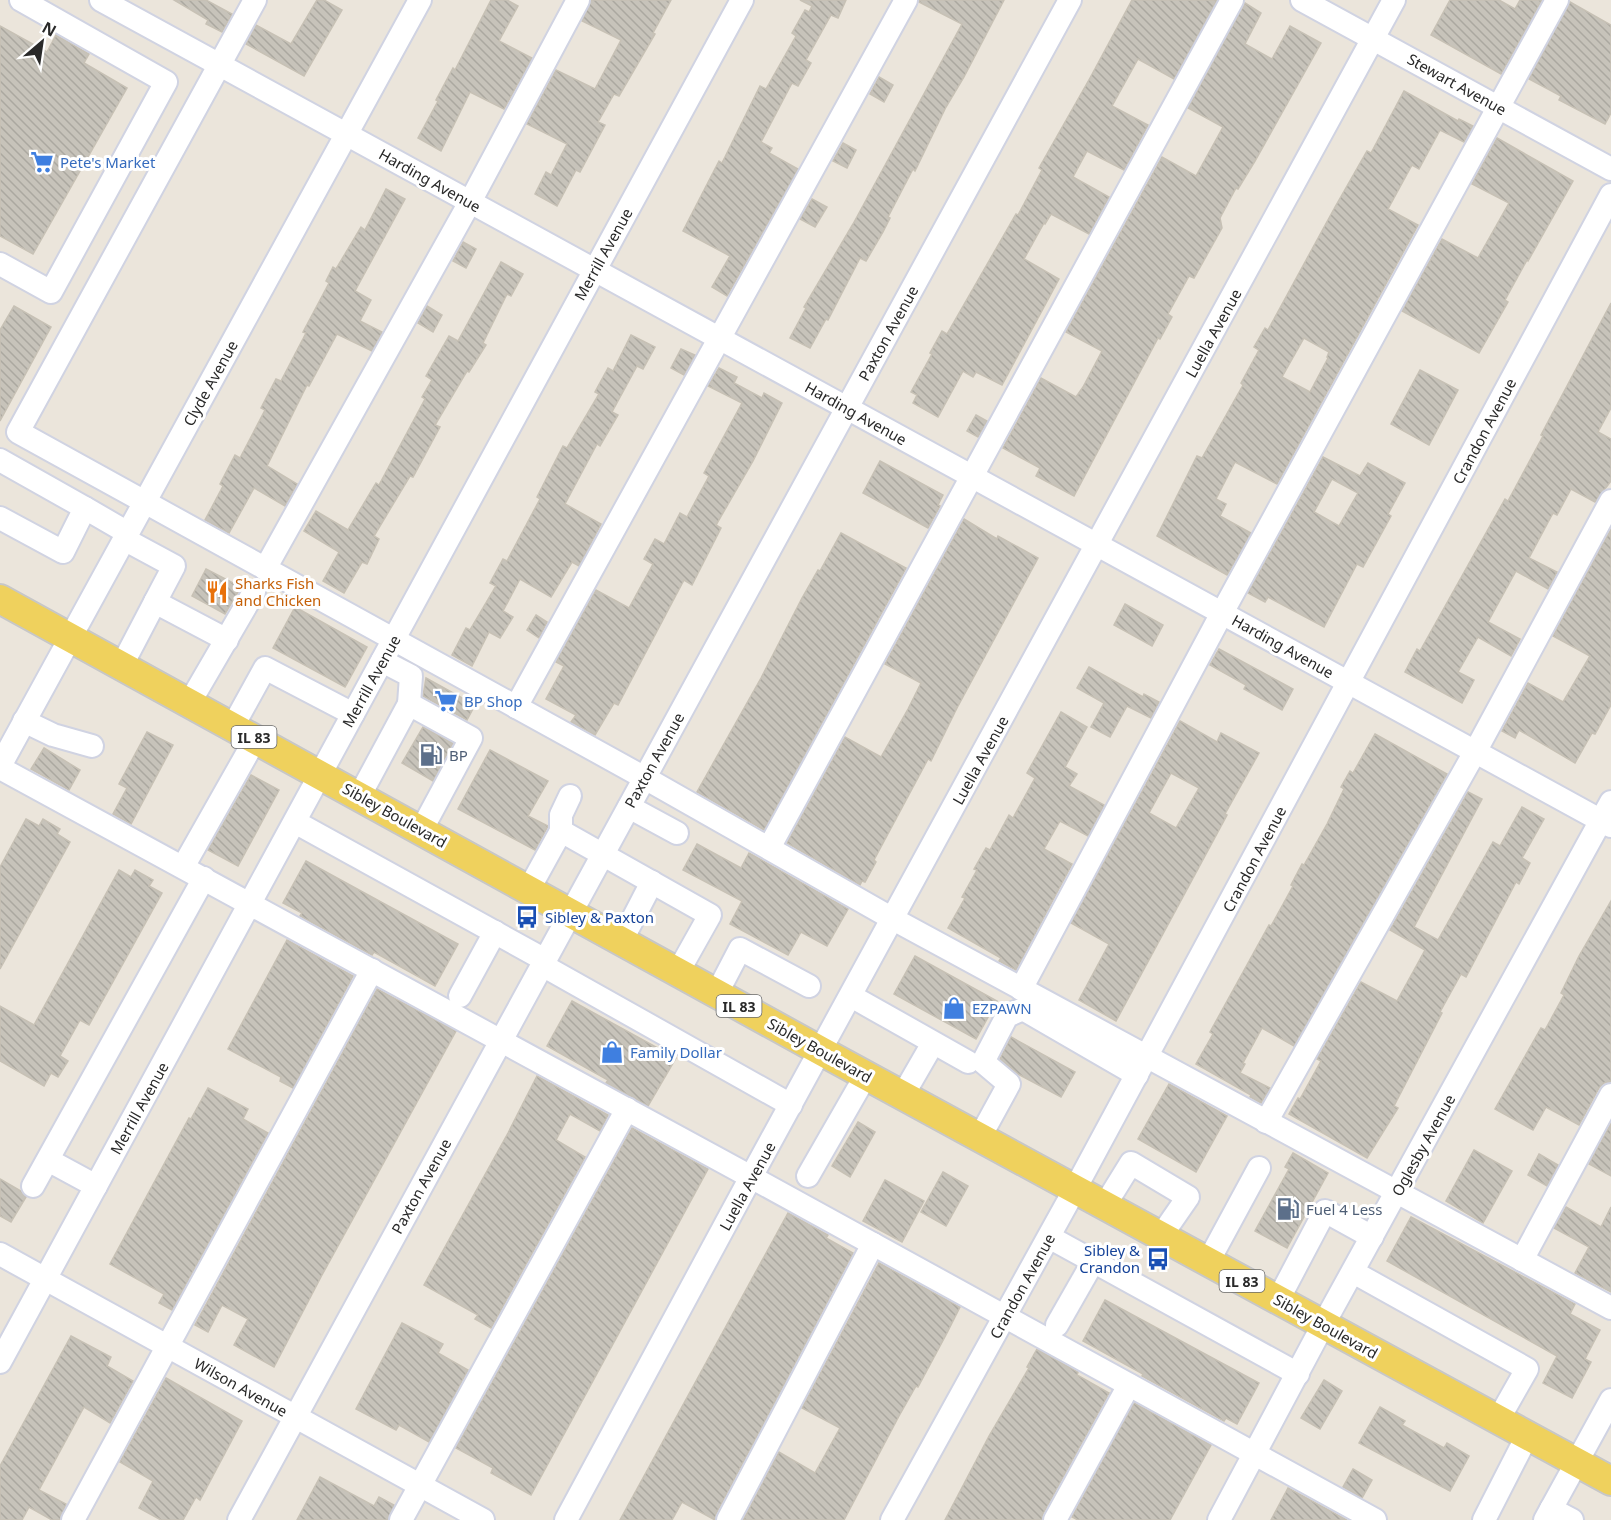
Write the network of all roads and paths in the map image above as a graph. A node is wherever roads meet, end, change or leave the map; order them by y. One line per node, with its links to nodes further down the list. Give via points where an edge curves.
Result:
1 (21, 0): 20 (street, via 166,82 51,292)
2 (101, 0): 14 (street, Harding Avenue)
3 (255, 0): 14 (street)
4 (420, 0): 16 (street, Clyde Avenue)
5 (578, 0): 19 (street)
6 (742, 0): 21 (street, Merrill Avenue)
7 (906, 0): 22 (street)
8 (1070, 0): 23 (street, Paxton Avenue)
9 (1232, 0): 25 (street)
10 (1302, 0): 13 (street, Stewart Avenue)
11 (1394, 0): 13 (street, Luella Avenue)
12 (1557, 0): 15 (street)
13 (1373, 39): 15 (street, Stewart Avenue); 31 (street, Luella Avenue)
14 (219, 65): 16 (street, Harding Avenue); 27 (street, via 18,432)
15 (1498, 107): 17 (street, Stewart Avenue); 36 (street)
16 (347, 134): 19 (street, Harding Avenue); 27 (street, Clyde Avenue)
17 (1611, 169)
18 (1611, 195): 42 (street, Crandon Avenue)
19 (470, 202): 21 (street, Harding Avenue); 32 (street)
20 (0, 264)
21 (595, 270): 22 (street, Harding Avenue); 39 (street, Merrill Avenue)
22 (720, 339): 23 (street, Harding Avenue); 45 (street)
23 (847, 408): 25 (street, Harding Avenue); 53 (street, Paxton Avenue)
24 (0, 460): 28 (street)
25 (972, 477): 31 (street, Harding Avenue); 62 (street)
26 (1611, 501): 50 (street)
27 (144, 502): 30 (street, Clyde Avenue); 32 (street)
28 (86, 508): 29 (street, via 63,552); 30 (street)
29 (0, 518)
30 (126, 536): 35 (street, via 174,566); 37 (street, Clyde Avenue)
31 (1097, 545): 36 (street, Harding Avenue); 70 (street, Luella Avenue)
32 (265, 569): 39 (street)
33 (254, 592): 38 (street)
34 (0, 599): 37 (main road, Sibley Boulevard / IL 83)
35 (155, 602): 38 (street); 41 (street)
36 (1222, 614): 42 (street, Harding Avenue); 77 (street)
37 (70, 637): 41 (main road, Sibley Boulevard / IL 83); 47 (street, Clyde Avenue)
38 (227, 640): 43 (street)
39 (394, 640): 40 (street, Merrill Avenue); 45 (street)
40 (382, 661): 44 (street, via 411,676); 46 (street, Merrill Avenue)
41 (122, 665): 43 (main road, Sibley Boulevard / IL 83)
42 (1349, 683): 50 (street, Harding Avenue); 85 (street, Crandon Avenue)
43 (190, 702): 48 (main road, Sibley Boulevard / IL 83)
44 (410, 704): 54 (street); 59 (street, via 471,738)
45 (516, 707): 53 (street)
46 (353, 714): 48 (street, via 265,668); 52 (street, Merrill Avenue)
47 (24, 721): 49 (street, via 53,735); 51 (street, Clyde Avenue)
48 (245, 732): 52 (main road, Sibley Boulevard / IL 83); 64 (street)
49 (92, 746)
50 (1475, 752): 57 (street, Harding Avenue); 91 (street)
51 (2, 759): 64 (street)
52 (321, 774): 54 (main road, Sibley Boulevard / IL 83); 58 (street, Merrill Avenue)
53 (645, 778): 56 (street, Paxton Avenue); 62 (street)
54 (360, 795): 59 (main road, Sibley Boulevard / IL 83)
55 (570, 796): 60 (street, via 561,814)
56 (629, 807): 61 (street); 63 (street, Paxton Avenue)
57 (1608, 816): 100 (street, Oglesby Avenue)
58 (295, 822): 68 (street, Merrill Avenue); 71 (street)
59 (422, 829): 67 (main road, Sibley Boulevard / IL 83)
60 (561, 831): 63 (street); 67 (street)
61 (677, 833)
62 (769, 848): 70 (street)
63 (603, 854): 66 (street); 69 (street, Paxton Avenue)
64 (183, 867): 65 (street)
65 (204, 878): 68 (street); 93 (street)
66 (652, 882): 72 (street); 75 (street, via 710,915)
67 (529, 889): 69 (main road, Sibley Boulevard / IL 83)
68 (250, 903): 74 (street); 98 (street, Merrill Avenue)
69 (571, 912): 72 (main road, Sibley Boulevard / IL 83); 73 (street, Paxton Avenue)
70 (893, 919): 77 (street); 80 (street, Luella Avenue)
71 (495, 932): 73 (street); 79 (street)
72 (622, 940): 75 (main road, Sibley Boulevard / IL 83)
73 (544, 963): 81 (street, Paxton Avenue); 89 (street)
74 (372, 969): 81 (street); 117 (street)
75 (678, 972): 78 (main road, Sibley Boulevard / IL 83)
76 (809, 986): 78 (street, via 741,949)
77 (1021, 989): 85 (street)
78 (717, 993): 83 (main road, Sibley Boulevard / IL 83)
79 (460, 996)
80 (851, 996): 82 (street); 83 (street, Luella Avenue)
81 (501, 1041): 90 (street); 122 (street, Paxton Avenue)
82 (933, 1043): 84 (street); 87 (street)
83 (821, 1051): 86 (main road, Sibley Boulevard / IL 83); 89 (street, Luella Avenue)
84 (968, 1062)
85 (1141, 1066): 91 (street); 92 (street, via 1023,1009 1007,1016 983,1062 1009,1084); 99 (street, Crandon Avenue)
86 (866, 1076): 87 (main road, Sibley Boulevard / IL 83); 95 (street)
87 (903, 1095): 92 (main road, Sibley Boulevard / IL 83)
88 (1611, 1095): 107 (street)
89 (791, 1105): 96 (street, Luella Avenue)
90 (627, 1110): 96 (street); 128 (street)
91 (1266, 1122): 100 (street)
92 (980, 1137): 99 (main road, Sibley Boulevard / IL 83)
93 (48, 1160): 97 (street); 98 (street)
94 (1259, 1168): 109 (street)
95 (808, 1176)
96 (751, 1177): 105 (street); 134 (street, Luella Avenue)
97 (33, 1186)
98 (96, 1186): 111 (street, Merrill Avenue)
99 (1075, 1189): 101 (main road, Sibley Boulevard / IL 83); 103 (street, Crandon Avenue)
100 (1396, 1192): 104 (street, Oglesby Avenue); 107 (street)
101 (1105, 1205): 102 (main road, Sibley Boulevard / IL 83); 102 (street, via 1131,1163 1188,1197)
102 (1161, 1236): 109 (main road, Sibley Boulevard / IL 83)
103 (1049, 1237): 108 (street); 114 (street, Crandon Avenue)
104 (1372, 1237): 110 (street, Oglesby Avenue); 112 (street, via 1324,1211)
105 (873, 1244): 114 (street); 135 (street)
106 (0, 1254): 111 (street, Wilson Avenue)
107 (1521, 1260): 113 (street)
108 (1093, 1262): 115 (street); 119 (street)
109 (1208, 1262): 112 (main road, Sibley Boulevard / IL 83)
110 (1353, 1272): 116 (street, Oglesby Avenue); 123 (street, via 1527,1369)
111 (45, 1279): 117 (street, Wilson Avenue); 118 (street, Merrill Avenue)
112 (1278, 1300): 116 (main road, Sibley Boulevard / IL 83)
113 (1611, 1308)
114 (1005, 1317): 120 (street); 136 (street, Crandon Avenue)
115 (1057, 1325)
116 (1323, 1325): 119 (street, Oglesby Avenue); 123 (main road, Sibley Boulevard / IL 83)
117 (167, 1347): 122 (street, Wilson Avenue); 130 (street)
118 (0, 1362)
119 (1298, 1374): 125 (street, Oglesby Avenue)
120 (1129, 1385): 125 (street); 137 (street)
121 (1611, 1400): 126 (street)
122 (296, 1417): 128 (street, Wilson Avenue); 131 (street, Paxton Avenue)
123 (1498, 1420): 124 (main road, Sibley Boulevard / IL 83)
124 (1527, 1436): 126 (main road, Sibley Boulevard / IL 83); 140 (street)
125 (1255, 1454): 138 (street, Oglesby Avenue); 139 (street)
126 (1577, 1463): 127 (main road, Sibley Boulevard / IL 83); 129 (street)
127 (1611, 1481)
128 (420, 1485): 132 (street); 133 (street, Wilson Avenue)
129 (1548, 1515): 141 (street)
130 (73, 1520)
131 (239, 1520)
132 (401, 1520)
133 (483, 1520)
134 (566, 1520)
135 (728, 1520)
136 (892, 1520)
137 (1055, 1520)
138 (1219, 1520)
139 (1374, 1520)
140 (1484, 1520)
141 (1572, 1520)

